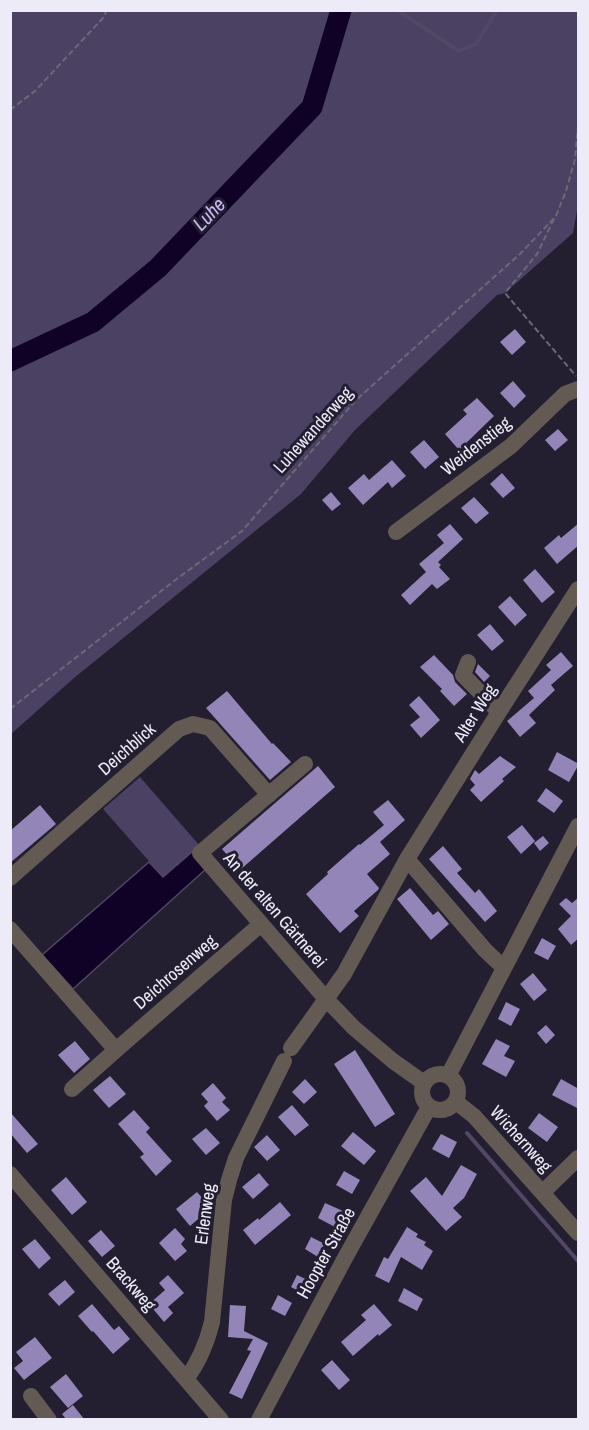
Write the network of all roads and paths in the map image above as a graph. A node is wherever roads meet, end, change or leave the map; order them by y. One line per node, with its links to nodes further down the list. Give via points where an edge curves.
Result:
1 (107, 10): 2 (path, via 35,91)
2 (10, 110)
3 (579, 126): 4 (path, Luhewanderweg, via 575,159)
4 (556, 216): 5 (path, via 537,254 505,293); 10 (path, Luhewanderweg, via 520,254 356,400 242,531)
5 (579, 381)
6 (579, 389): 7 (street, Weidenstieg, via 565,394 511,446)
7 (396, 532)
8 (579, 589): 11 (street, Alter Weg)
9 (468, 662): 11 (street, via 463,675)
10 (10, 709)
11 (498, 712): 15 (street, Alter Weg)
12 (305, 764): 13 (street, An der alten Gärtnerei)
13 (269, 795): 16 (street, Deichblick, via 210,728 193,724 179,729); 17 (street, An der alten Gärtnerei, via 200,853)
14 (579, 826): 19 (street)
15 (407, 859): 19 (street); 20 (street, Alter Weg, via 344,974)
16 (10, 878)
17 (261, 924): 20 (street, An der alten Gärtnerei); 21 (street, Deichrosenweg)
18 (10, 929): 21 (street)
19 (504, 968): 23 (street)
20 (326, 999): 22 (street, Alter Weg); 24 (street, An der alten Gärtnerei, via 354,1028)
21 (116, 1050): 25 (street, Deichrosenweg)
22 (288, 1055): 32 (street, Erlenweg, via 228,1180 212,1322 208,1338)
23 (448, 1076): 24 (street, via 435,1075); 26 (street, via 458,1090)
24 (424, 1083): 27 (street, via 422,1096)
25 (72, 1089)
26 (456, 1102): 27 (street, via 441,1110); 30 (street, Wichernweg, via 474,1116)
27 (429, 1107): 36 (street, Hoopter Straße)
28 (579, 1158): 30 (street)
29 (10, 1174): 32 (street, Brackweg)
30 (543, 1192): 31 (street, Wichernweg)
31 (579, 1233)
32 (186, 1378): 35 (street, Brackweg)
33 (31, 1396): 34 (street)
34 (49, 1419)
35 (221, 1419)
36 (259, 1419)

